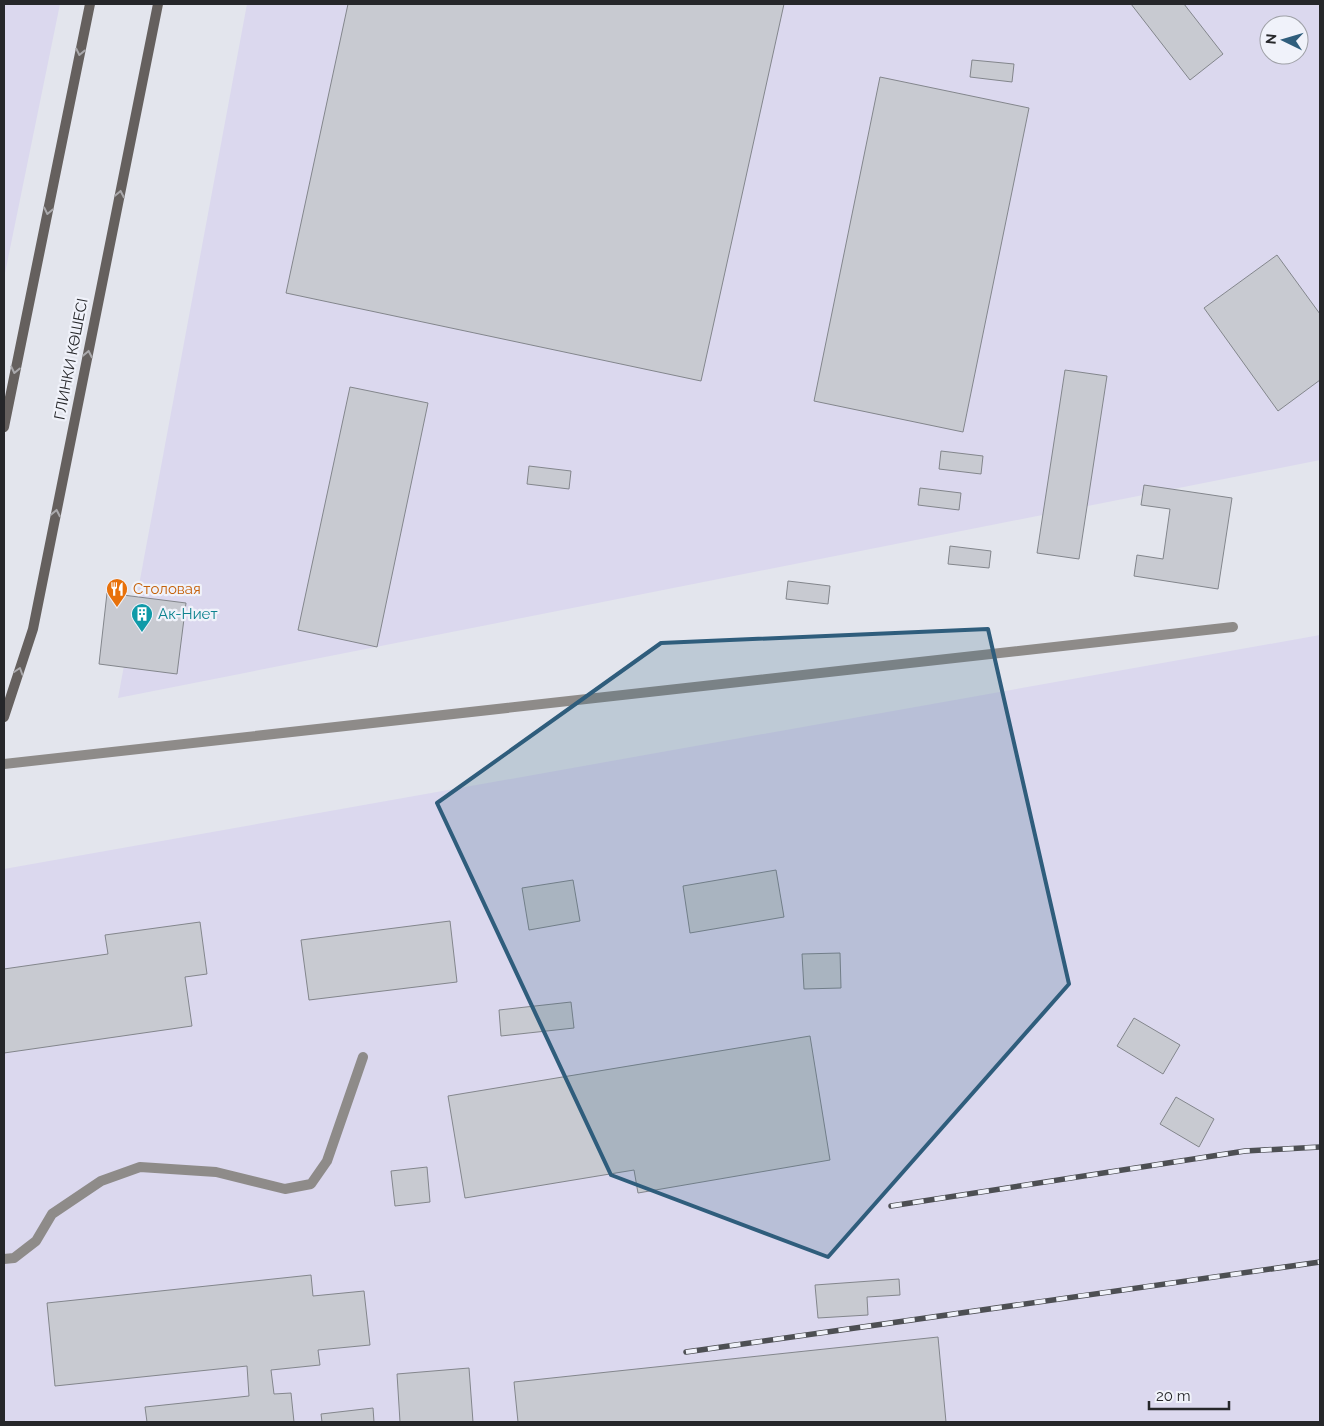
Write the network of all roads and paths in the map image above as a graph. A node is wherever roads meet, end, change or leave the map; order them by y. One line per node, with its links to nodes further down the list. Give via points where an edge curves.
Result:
1 (90, 4): 3 (main road, one-way to 3)
2 (158, 4): 5 (main road, ГЛИНКИ КӨШЕСІ, one-way to 2, via 33,629)
3 (4, 427)
4 (1233, 626): 6 (lane)
5 (4, 717)
6 (4, 764)
7 (363, 1058): 8 (lane, via 328,1161 312,1184 285,1189 216,1172 140,1167 101,1181 60,1208 52,1214 36,1241 14,1258)
8 (4, 1259)

